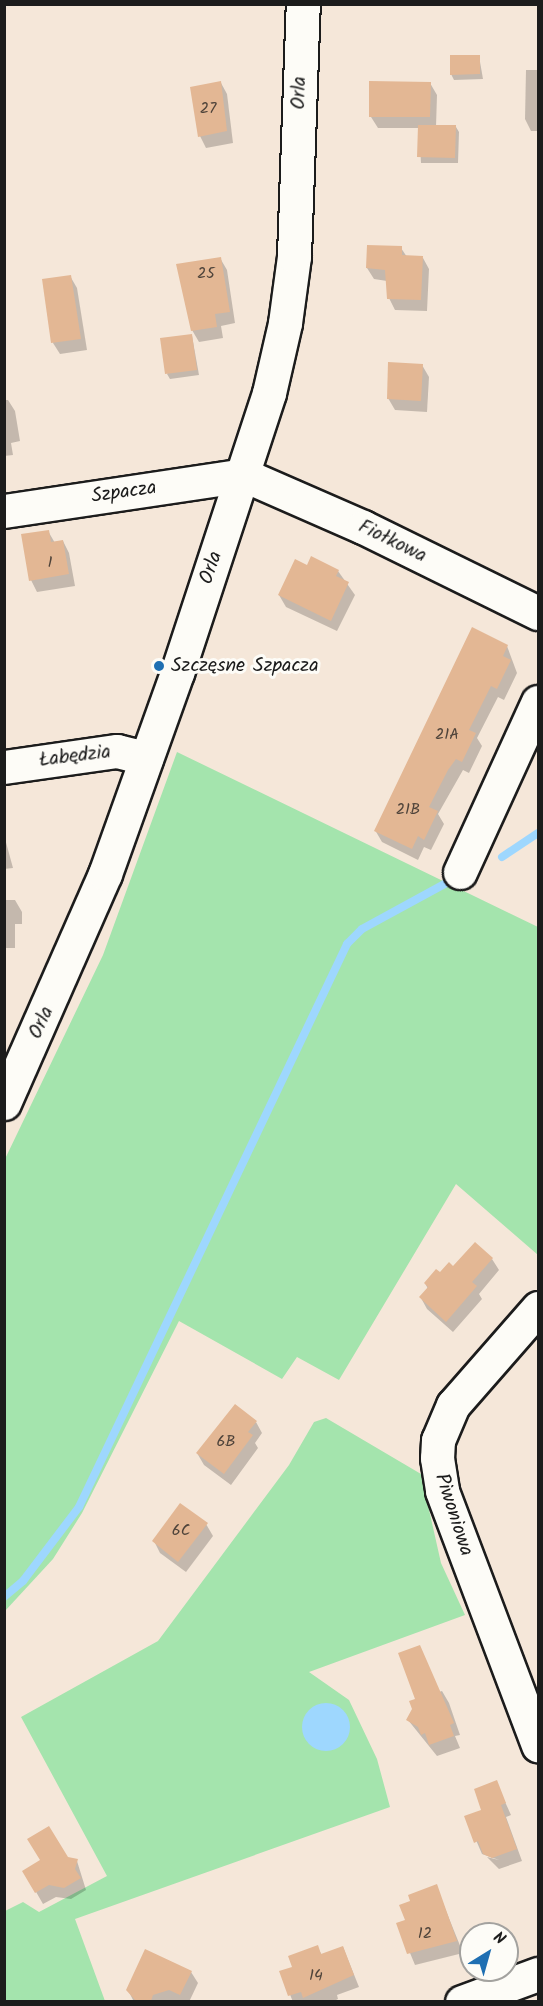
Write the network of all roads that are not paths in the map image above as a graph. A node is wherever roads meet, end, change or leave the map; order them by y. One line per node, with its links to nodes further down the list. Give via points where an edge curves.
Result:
1 (303, 4): 2 (street, Orla, via 294,256 285,323)
2 (244, 475): 3 (street, Szpacza); 4 (street, Fiołkowa); 6 (street, Orla)
3 (4, 511)
4 (538, 613)
5 (538, 702): 8 (street)
6 (146, 758): 7 (street, Łabędzia, via 117,751); 9 (street, Orla, via 77,943)
7 (4, 767)
8 (460, 873)
9 (4, 1103)
10 (538, 1308): 11 (street, Piwoniowa, via 453,1406 438,1440 437,1458 441,1491)
11 (538, 1745)
12 (538, 1974): 13 (street)
13 (462, 2001)

